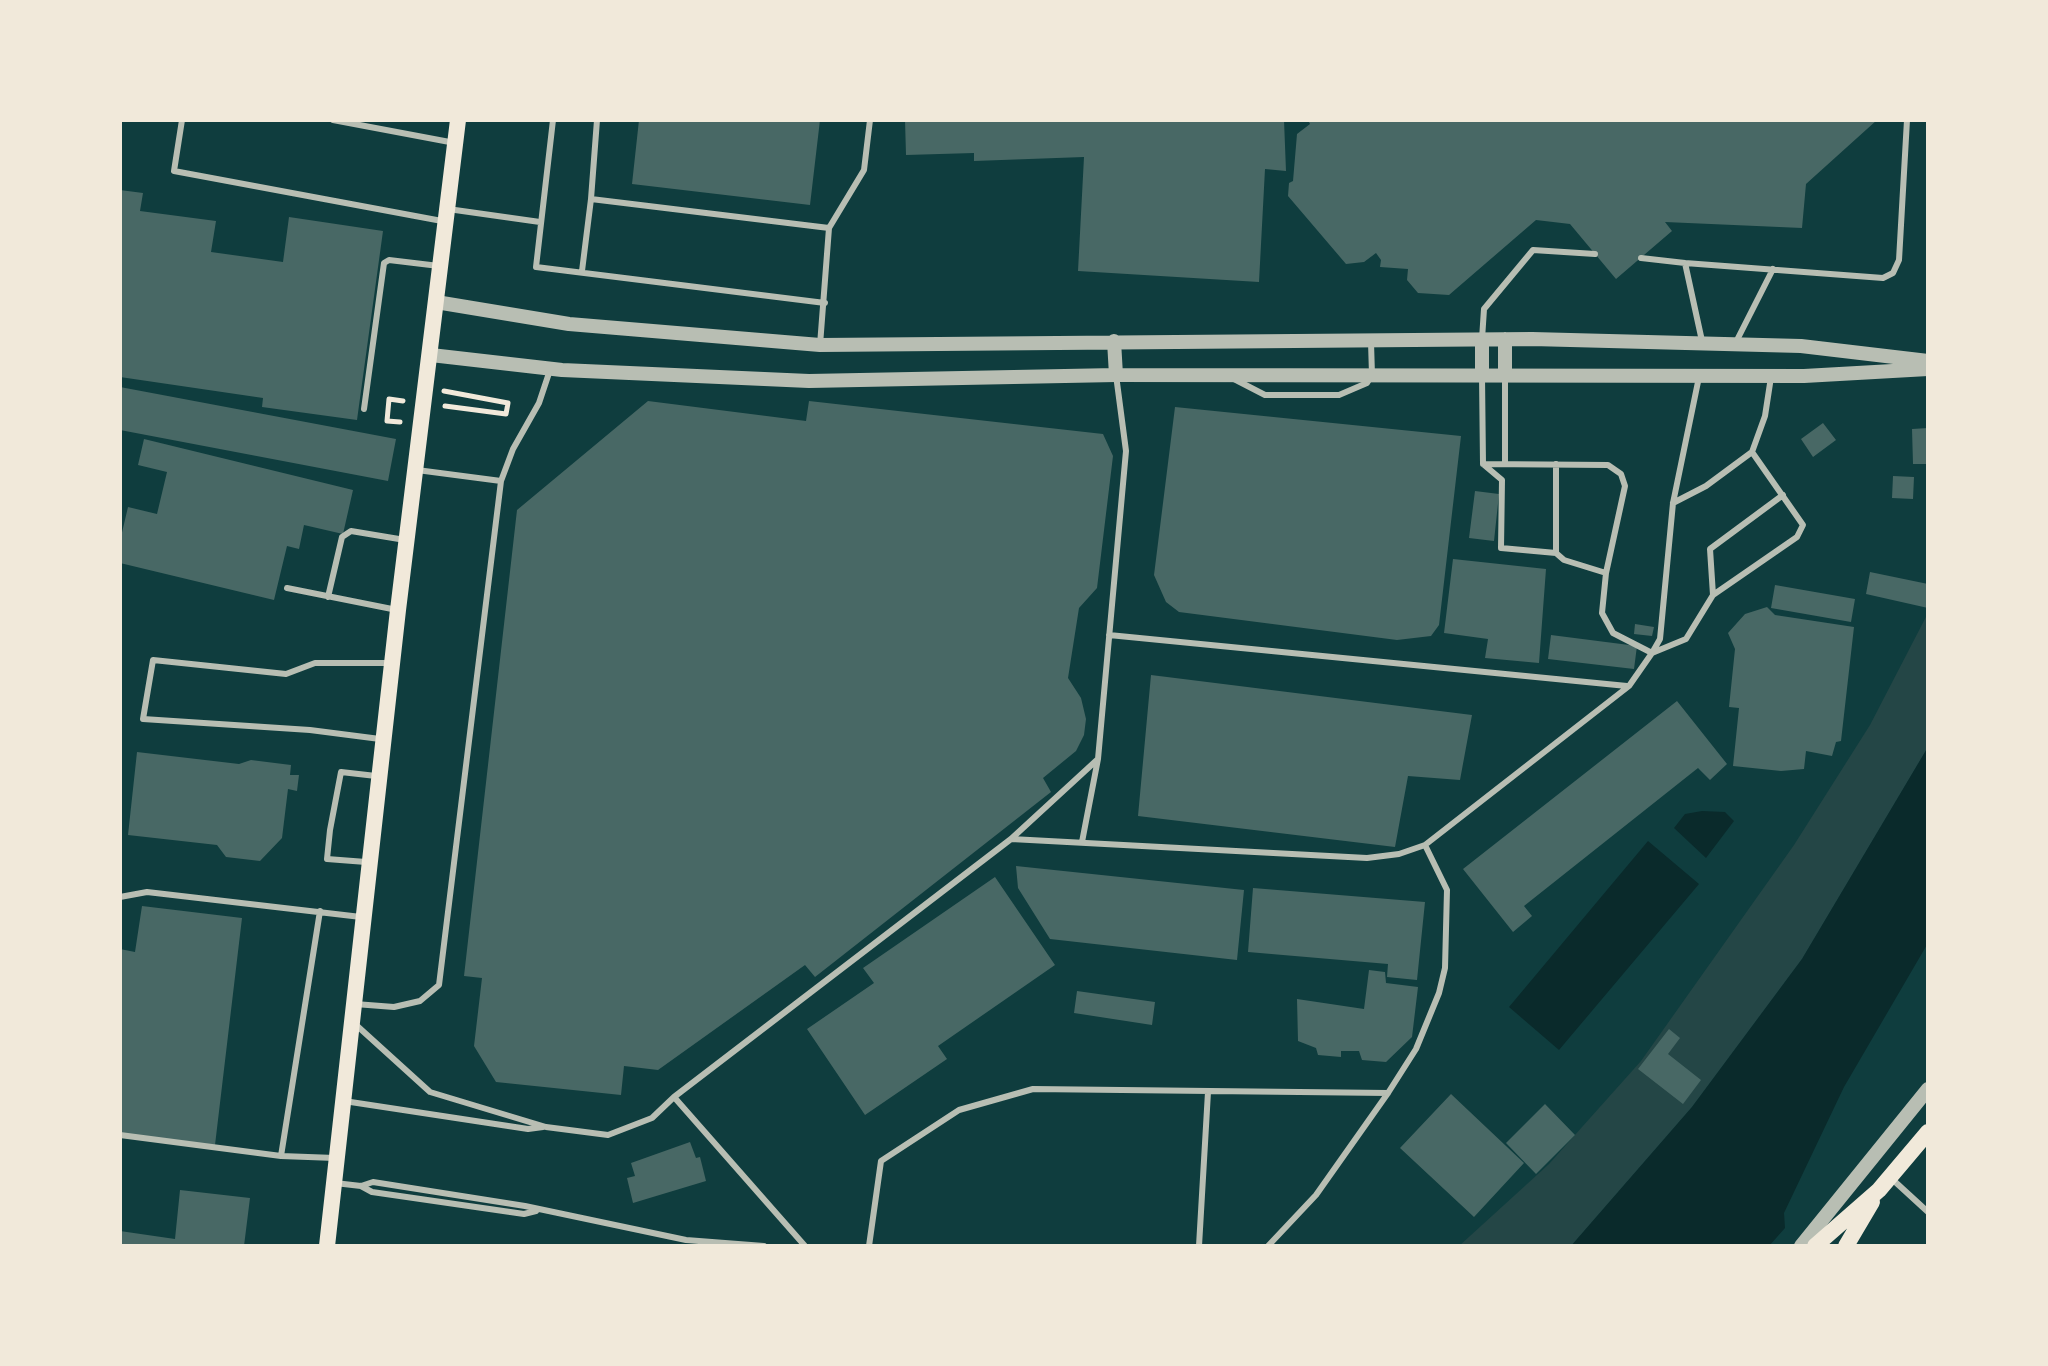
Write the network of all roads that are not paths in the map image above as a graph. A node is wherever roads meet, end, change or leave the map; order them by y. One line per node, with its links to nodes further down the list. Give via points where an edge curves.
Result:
1 (182, 120): 10 (lane, via 174,171)
2 (333, 120): 8 (lane)
3 (458, 120): 8 (main road)
4 (553, 120): 11 (lane)
5 (597, 120): 9 (lane)
6 (870, 120): 12 (lane, via 864,170)
7 (1907, 120): 17 (lane, via 1899,260 1893,273 1883,278)
8 (455, 143): 10 (main road)
9 (591, 199): 12 (lane); 18 (lane)
10 (447, 215): 11 (lane); 16 (main road)
11 (540, 222): 18 (lane, via 536,267)
12 (829, 228): 20 (lane)
13 (1595, 254): 21 (lane, via 1533,250 1484,309)
14 (1641, 258): 15 (lane)
15 (1685, 263): 17 (lane); 25 (lane)
16 (441, 266): 19 (main road); 39 (lane, via 384,263)
17 (1773, 269): 27 (lane)
18 (582, 271): 20 (lane)
19 (436, 302): 26 (street, via 569,324); 28 (main road)
20 (825, 303): 26 (lane)
21 (1482, 339): 22 (street); 24 (street); 35 (street)
22 (1505, 339): 25 (street); 36 (street)
23 (1114, 341): 24 (street); 26 (street); 32 (street)
24 (1371, 342): 34 (lane)
25 (1703, 344): 27 (street)
26 (820, 345)
27 (1734, 345): 29 (street, via 1801,346)
28 (431, 355): 30 (street); 44 (main road)
29 (1928, 361)
30 (551, 368): 32 (street, via 809,381); 45 (lane)
31 (1928, 369): 38 (street)
32 (1116, 375): 33 (street); 55 (lane, via 1126,451)
33 (1227, 375): 34 (street); 34 (lane, via 1265,395 1311,397 1339,395 1367,383)
34 (1372, 375): 35 (street)
35 (1482, 376): 36 (street); 41 (lane)
36 (1505, 376): 37 (street); 42 (lane)
37 (1699, 376): 38 (street); 47 (lane)
38 (1771, 376): 40 (lane)
39 (364, 409)
40 (1752, 452): 46 (lane); 47 (lane)
41 (1483, 464): 42 (lane); 49 (lane, via 1502,480 1501,548)
42 (1505, 464): 43 (lane)
43 (1556, 464): 49 (lane); 50 (lane, via 1608,465 1621,474 1625,486)
44 (416, 470): 45 (lane); 48 (main road)
45 (501, 481): 69 (lane, via 443,971 439,985 420,1001 394,1007)
46 (1783, 495): 52 (lane, via 1710,549); 52 (lane, via 1803,525 1797,537)
47 (1673, 503): 56 (lane, via 1660,639)
48 (407, 540): 53 (lane, via 351,531 342,537); 54 (main road)
49 (1556, 553): 50 (lane)
50 (1606, 573): 56 (lane, via 1606,624)
51 (287, 588): 53 (lane)
52 (1713, 595): 56 (lane, via 1686,639)
53 (328, 597): 54 (lane)
54 (398, 610): 57 (main road)
55 (1109, 635): 58 (lane); 60 (lane)
56 (1652, 653): 58 (lane)
57 (393, 663): 59 (main road); 59 (lane, via 315,663 286,674 153,660 143,719)
58 (1629, 686): 64 (lane)
59 (384, 739): 61 (main road)
60 (1098, 759): 62 (lane); 63 (lane)
61 (380, 777): 65 (main road); 65 (lane, via 341,772 327,859)
62 (1011, 839): 63 (lane); 74 (lane)
63 (1082, 842): 64 (lane, via 1367,858)
64 (1425, 845): 73 (lane, via 1447,890 1445,968 1416,1049)
65 (371, 863): 68 (main road)
66 (120, 897): 67 (lane, via 147,892)
67 (320, 911): 68 (lane); 79 (lane)
68 (364, 918): 69 (main road)
69 (355, 1004): 70 (main road)
70 (353, 1022): 75 (main road); 76 (lane, via 430,1092)
71 (1928, 1089): 91 (street)
72 (1208, 1092): 73 (lane); 88 (lane, via 1033,1089 959,1110 881,1161); 89 (lane)
73 (1388, 1093): 90 (lane, via 1316,1195)
74 (674, 1097): 76 (lane, via 652,1118 608,1135); 87 (lane)
75 (344, 1101): 76 (lane, via 528,1129); 80 (main road)
76 (546, 1127)
77 (1928, 1132): 82 (main road)
78 (120, 1135): 79 (lane)
79 (281, 1156): 80 (lane)
80 (337, 1159): 81 (main road)
81 (335, 1183): 84 (lane, via 373,1182 525,1206 686,1240); 85 (main road)
82 (1885, 1184): 83 (lane); 92 (main road); 93 (main road)
83 (1928, 1212)
84 (738, 1244): 86 (lane)
85 (327, 1246)
86 (764, 1246)
87 (805, 1246)
88 (869, 1246)
89 (1199, 1246)
90 (1268, 1246)
91 (1801, 1246)
92 (1815, 1246)
93 (1846, 1246)

